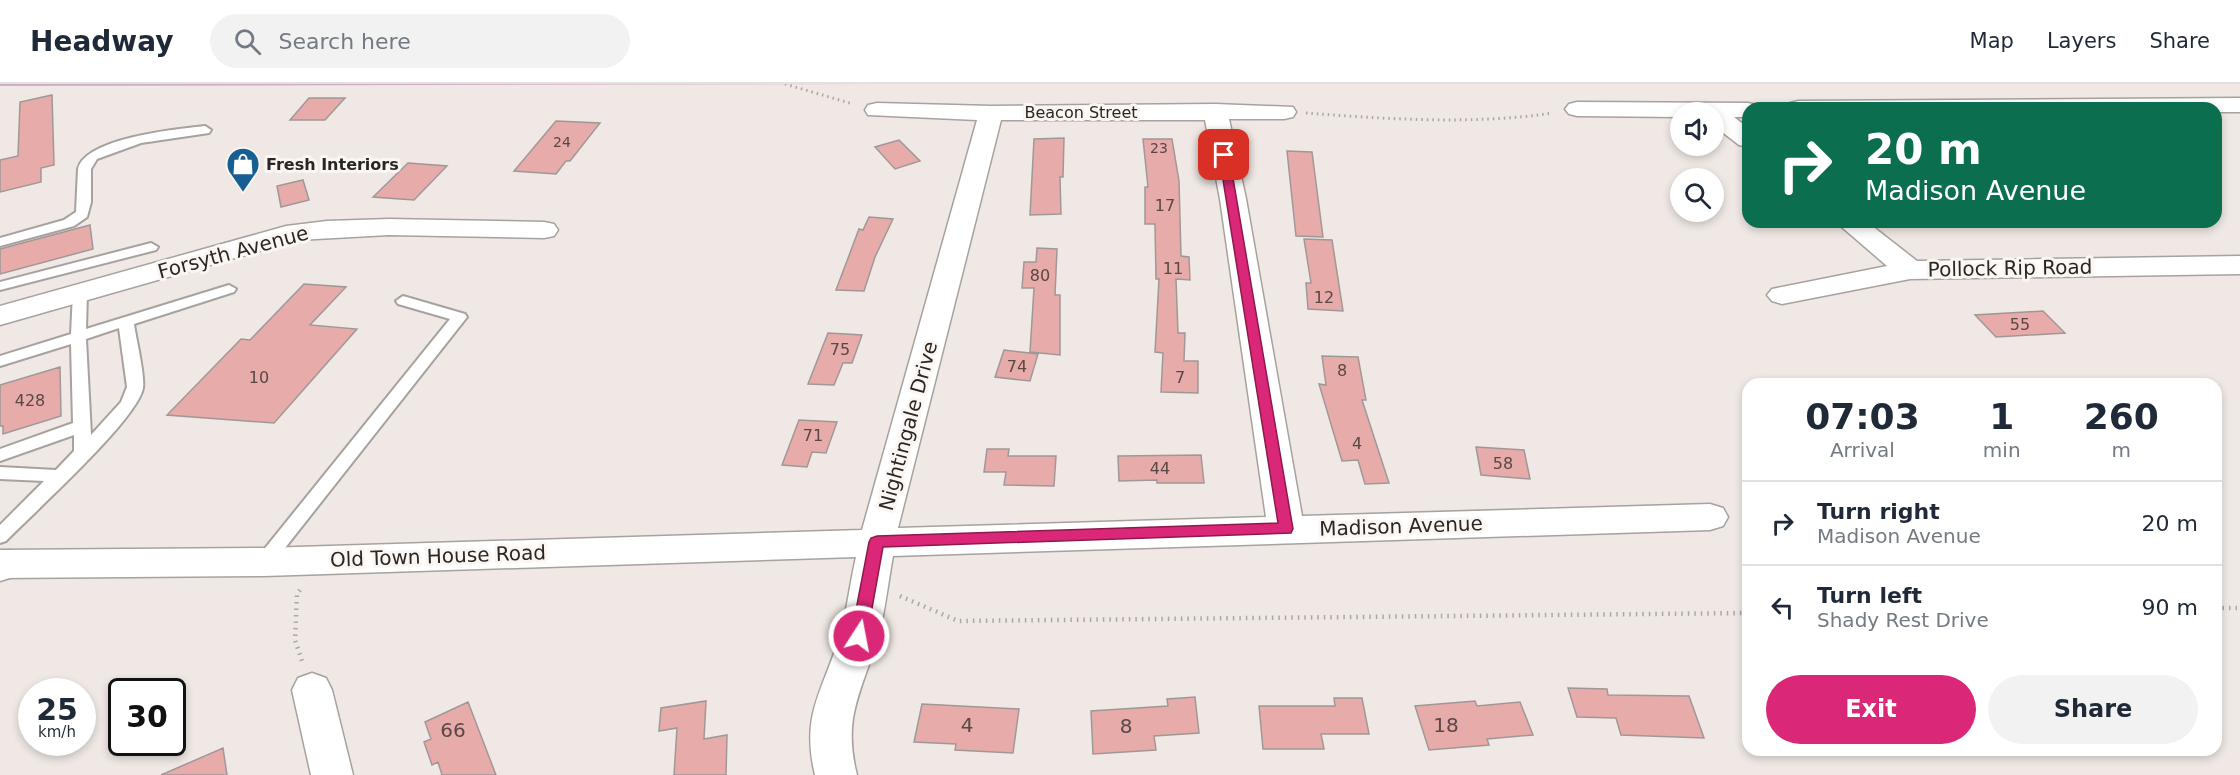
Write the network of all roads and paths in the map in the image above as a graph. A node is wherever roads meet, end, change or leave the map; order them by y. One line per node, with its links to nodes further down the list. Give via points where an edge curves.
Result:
1 (785, 84): 5 (path)
2 (2222, 105): 3 (street)
3 (2240, 105)
4 (1577, 109): 8 (street); 10 (path, via 1513,119)
5 (877, 110): 11 (street, Beacon Street)
6 (1742, 110): 9 (street)
7 (1215, 111): 10 (street, Beacon Street); 11 (street, Beacon Street); 36 (street, via 1233,199)
8 (1670, 111)
9 (1724, 111)
10 (1284, 112)
11 (991, 113): 37 (street, Nightingale Drive)
12 (1724, 121): 14 (street)
13 (205, 130): 17 (lane, via 182,131 140,147 111,148 88,160 81,221)
14 (1742, 135)
15 (1858, 228): 19 (street)
16 (544, 230): 23 (street, Forsyth Avenue, via 400,226 296,232)
17 (0, 244)
18 (2240, 265): 19 (street, Pollock Rip Road)
19 (1910, 270): 24 (street, Pollock Rip Road)
20 (0, 279): 21 (lane, via 103,252 151,247)
21 (0, 286)
22 (230, 289): 27 (lane)
23 (80, 293): 26 (street, Forsyth Avenue); 28 (lane)
24 (1782, 295)
25 (403, 301): 40 (lane, via 460,317)
26 (0, 316)
27 (126, 321): 28 (lane); 31 (lane, via 135,387 128,404)
28 (78, 336): 29 (lane); 30 (lane)
29 (0, 360)
30 (82, 426): 31 (lane); 32 (lane)
31 (83, 454): 34 (lane)
32 (0, 455)
33 (0, 473): 34 (lane)
34 (61, 476): 38 (lane)
35 (1710, 517): 36 (street, Madison Avenue)
36 (1286, 529): 37 (street, Madison Avenue)
37 (877, 542): 39 (street, Old Town House Road); 41 (street, Nightingale Drive)
38 (2, 558): 40 (street, Old Town House Road)
39 (321, 560): 40 (street, Old Town House Road); 45 (path, via 297,594 295,640)
40 (264, 562)
41 (869, 583): 44 (path, via 958,621); 47 (street, Nightingale Drive, via 859,636 833,708 830,752)
42 (2222, 608): 43 (path)
43 (2240, 608)
44 (1742, 613)
45 (312, 690): 46 (street)
46 (332, 775)
47 (836, 775)

